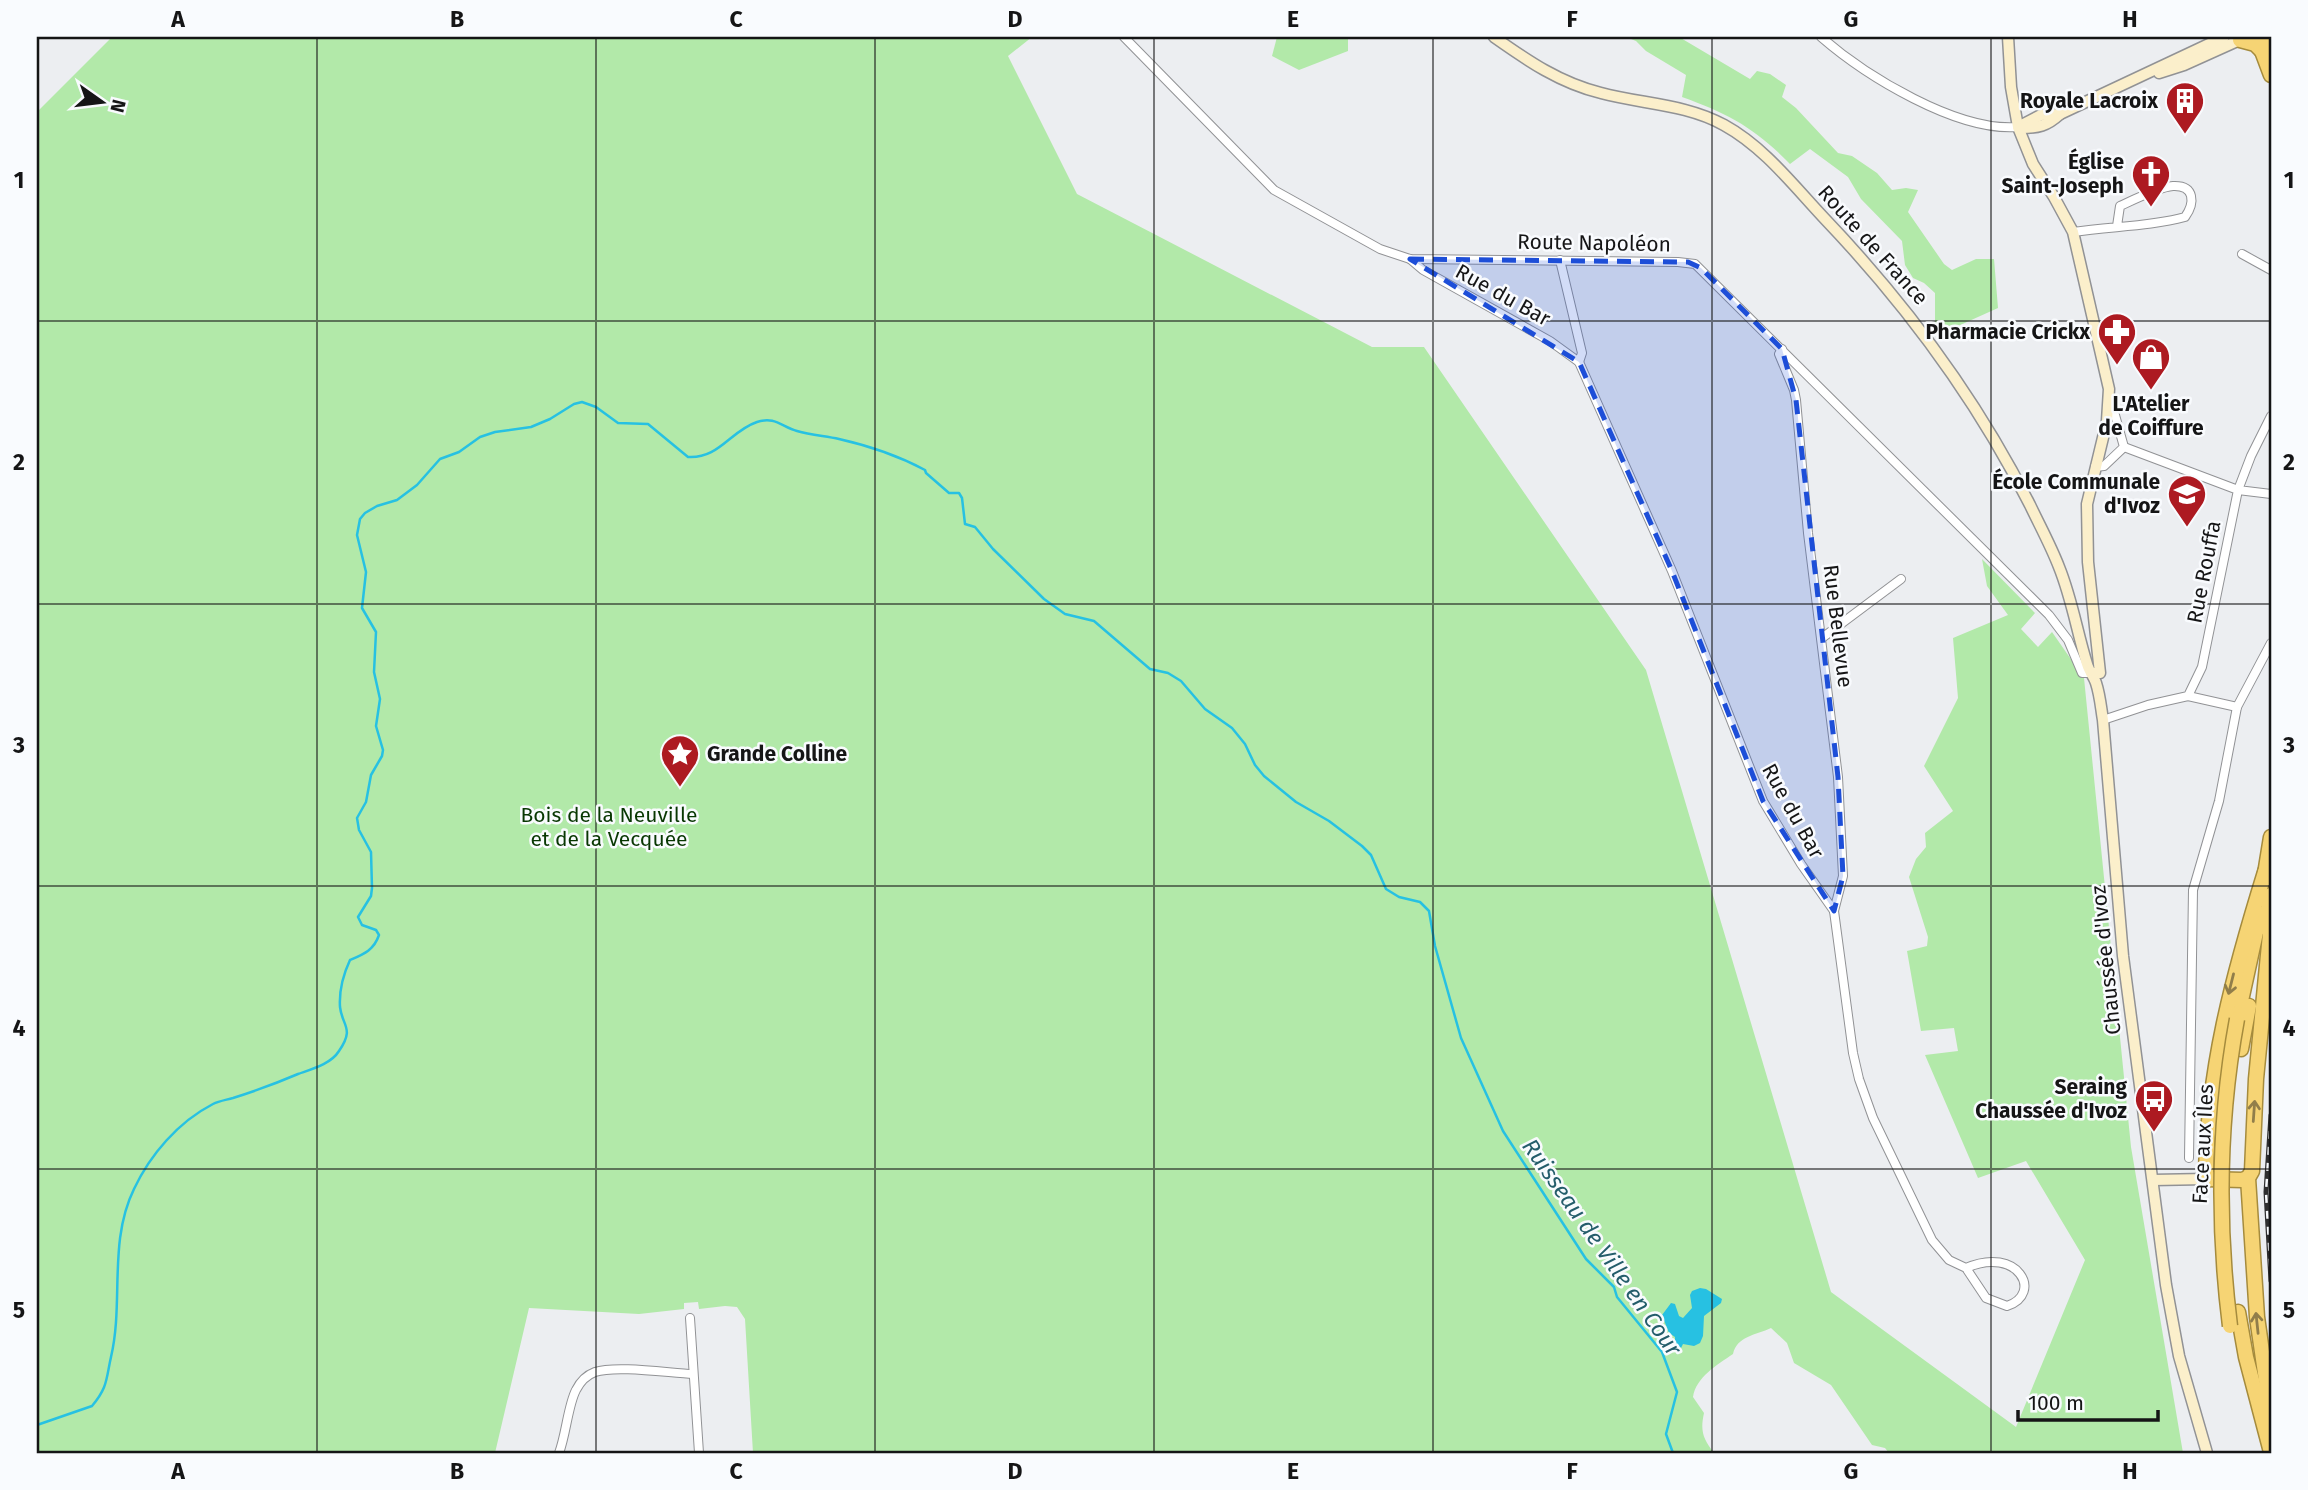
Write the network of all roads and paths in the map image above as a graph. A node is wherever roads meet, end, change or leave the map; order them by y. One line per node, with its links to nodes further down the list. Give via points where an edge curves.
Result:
1 (1125, 37): 14 (street, Route Napoléon, via 1274,190 1380,249)
2 (1494, 37): 28 (main road, Route de France, via 1535,65 1581,87 1683,109 1721,123 1762,152 1854,248 1925,334 1999,445 2059,565)
3 (1821, 37): 10 (street, via 1859,67 1940,110 1985,126)
4 (2008, 37): 10 (main road, Chaussée d'Ivoz)
5 (2224, 37): 8 (main road)
6 (2243, 39): 7 (highway); 8 (main road, via 2184,65)
7 (2263, 44): 9 (highway)
8 (2144, 75): 10 (main road, via 2038,128)
9 (2271, 75)
10 (2018, 127): 12 (main road, Chaussée d'Ivoz, via 2033,164)
11 (2117, 226): 11 (street, via 2185,217 2192,208 2192,197 2187,190 2173,186 2136,199 2120,206); 12 (street)
12 (2073, 232): 19 (main road, Chaussée d'Ivoz, via 2108,381)
13 (2242, 254): 16 (street)
14 (1410, 259): 15 (street, Route Napoléon); 18 (street, Rue du Bar)
15 (1560, 260): 17 (street, Route Napoléon, via 1695,264); 18 (street, Rue du Bar, via 1583,354)
16 (2271, 270)
17 (1782, 349): 26 (street, Rue Bellevue, via 1779,354 1796,400); 28 (street, Route Napoléon, via 2049,615 2068,640 2082,674)
18 (1579, 362): 35 (street, Rue du Bar, via 1672,571 1758,790)
19 (2109, 411): 21 (street, Chaussée d'Ivoz, via 2115,415); 22 (main road, Chaussée d'Ivoz)
20 (2271, 416): 23 (street, Rue Rouffa)
21 (2124, 447): 22 (street, via 2104,466); 23 (street)
22 (2095, 467): 28 (main road, Chaussée d'Ivoz, via 2087,504 2087,539 2100,673)
23 (2238, 490): 24 (street); 29 (street, Rue Rouffa, via 2202,667)
24 (2271, 494)
25 (1901, 579): 26 (street)
26 (1822, 638): 35 (street, Rue Bellevue, via 1843,843 1843,876)
27 (2271, 643): 30 (street)
28 (2091, 673): 31 (main road, Chaussée d'Ivoz)
29 (2188, 696): 30 (street); 31 (street)
30 (2237, 707): 37 (street, via 2219,801 2193,890)
31 (2103, 720): 40 (main road, Chaussée d'Ivoz, via 2123,956)
32 (2271, 837): 33 (highway, Face aux Îles)
33 (2265, 872): 39 (highway, one-way to 39, via 2221,1030 2208,1121); 49 (highway, Face aux Îles, bridge, via 2226,1091 2220,1175 2230,1326)
34 (2271, 895): 45 (highway, Face aux Îles, via 2241,1049 2229,1172 2238,1312)
35 (1834, 911): 41 (street, Rue du Bar, via 1853,1052 1863,1091 1932,1240 1949,1260)
36 (2271, 924): 38 (highway, one-way to 36)
37 (2189, 1158)
38 (2248, 1178): 39 (highway); 44 (highway, one-way to 38, via 2257,1317)
39 (2206, 1179): 40 (main road, Face aux Îles)
40 (2153, 1180): 48 (main road, Chaussée d'Ivoz, via 2175,1339)
41 (1966, 1268): 41 (street, Rue du Bar, via 1986,1298 2007,1306 2022,1294 2022,1275 2012,1266 1989,1261)
42 (690, 1318): 43 (street)
43 (693, 1374): 46 (street, via 606,1370 587,1376 573,1396); 47 (street)
44 (2271, 1415)
45 (2271, 1452)
46 (559, 1453)
47 (699, 1453)
48 (2207, 1453)
49 (2262, 1453)

